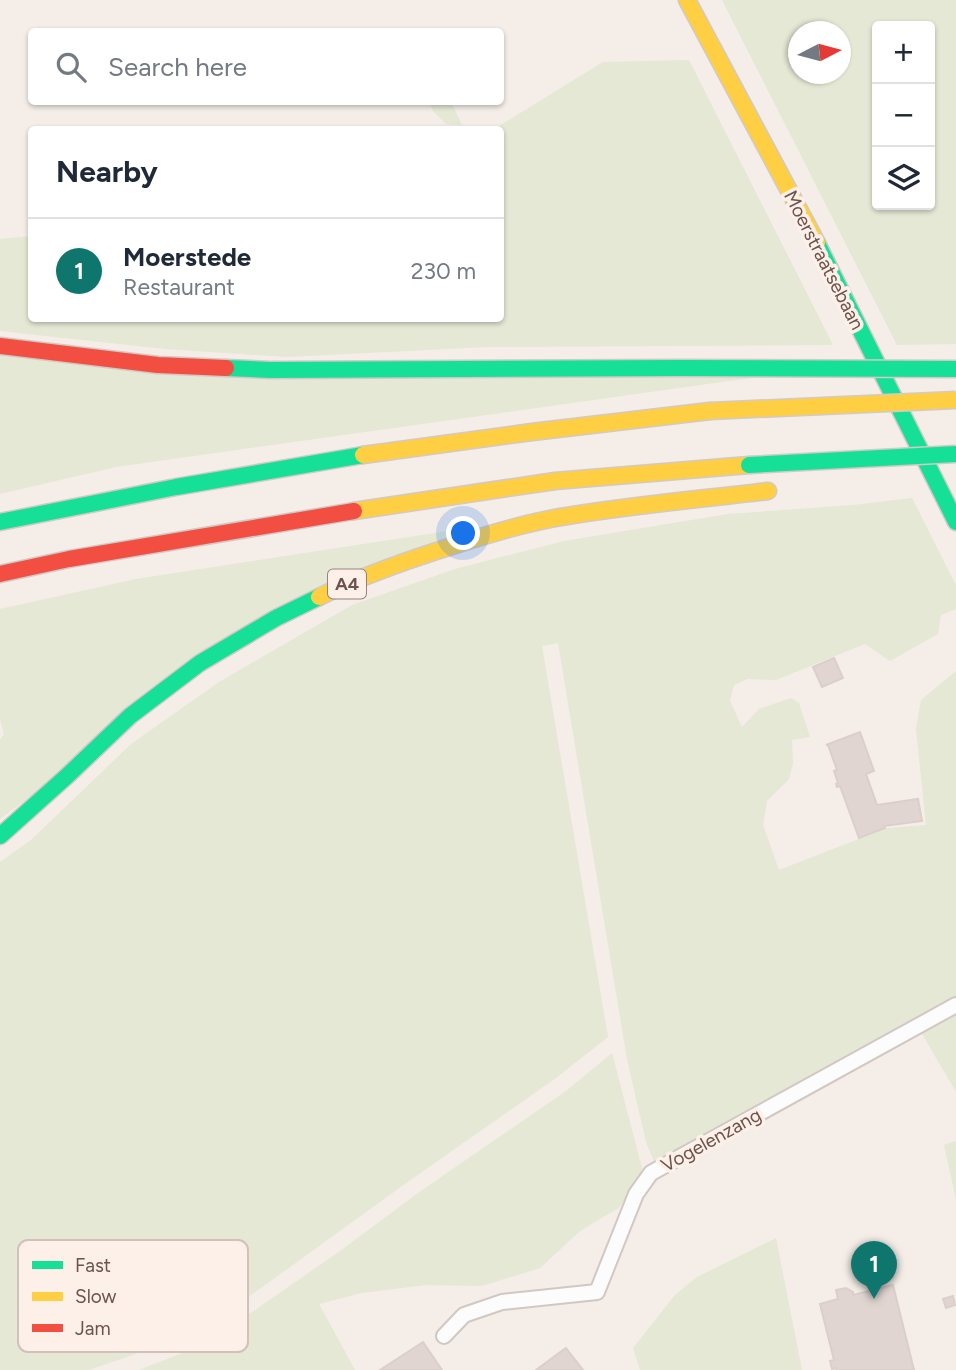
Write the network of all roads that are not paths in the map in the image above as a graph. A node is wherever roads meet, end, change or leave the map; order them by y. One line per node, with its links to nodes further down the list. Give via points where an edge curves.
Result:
1 (687, 0): 8 (main road, Moerstraatsebaan, via 802,214)
2 (0, 346): 3 (main road, bridge, via 158,365 270,370)
3 (956, 369)
4 (956, 400): 9 (main road, bridge, via 710,411 577,425 214,480)
5 (956, 456): 6 (main road); 10 (main road, bridge, via 749,465 555,481 83,556)
6 (888, 473)
7 (774, 490): 11 (main road, A4, via 565,516 493,533 339,587 200,663 130,716)
8 (956, 522)
9 (0, 523)
10 (0, 574)
11 (0, 836)
12 (956, 1004): 13 (lane, Vogelenzang, via 651,1173 636,1194 597,1292 502,1302 464,1315)
13 (444, 1336)

